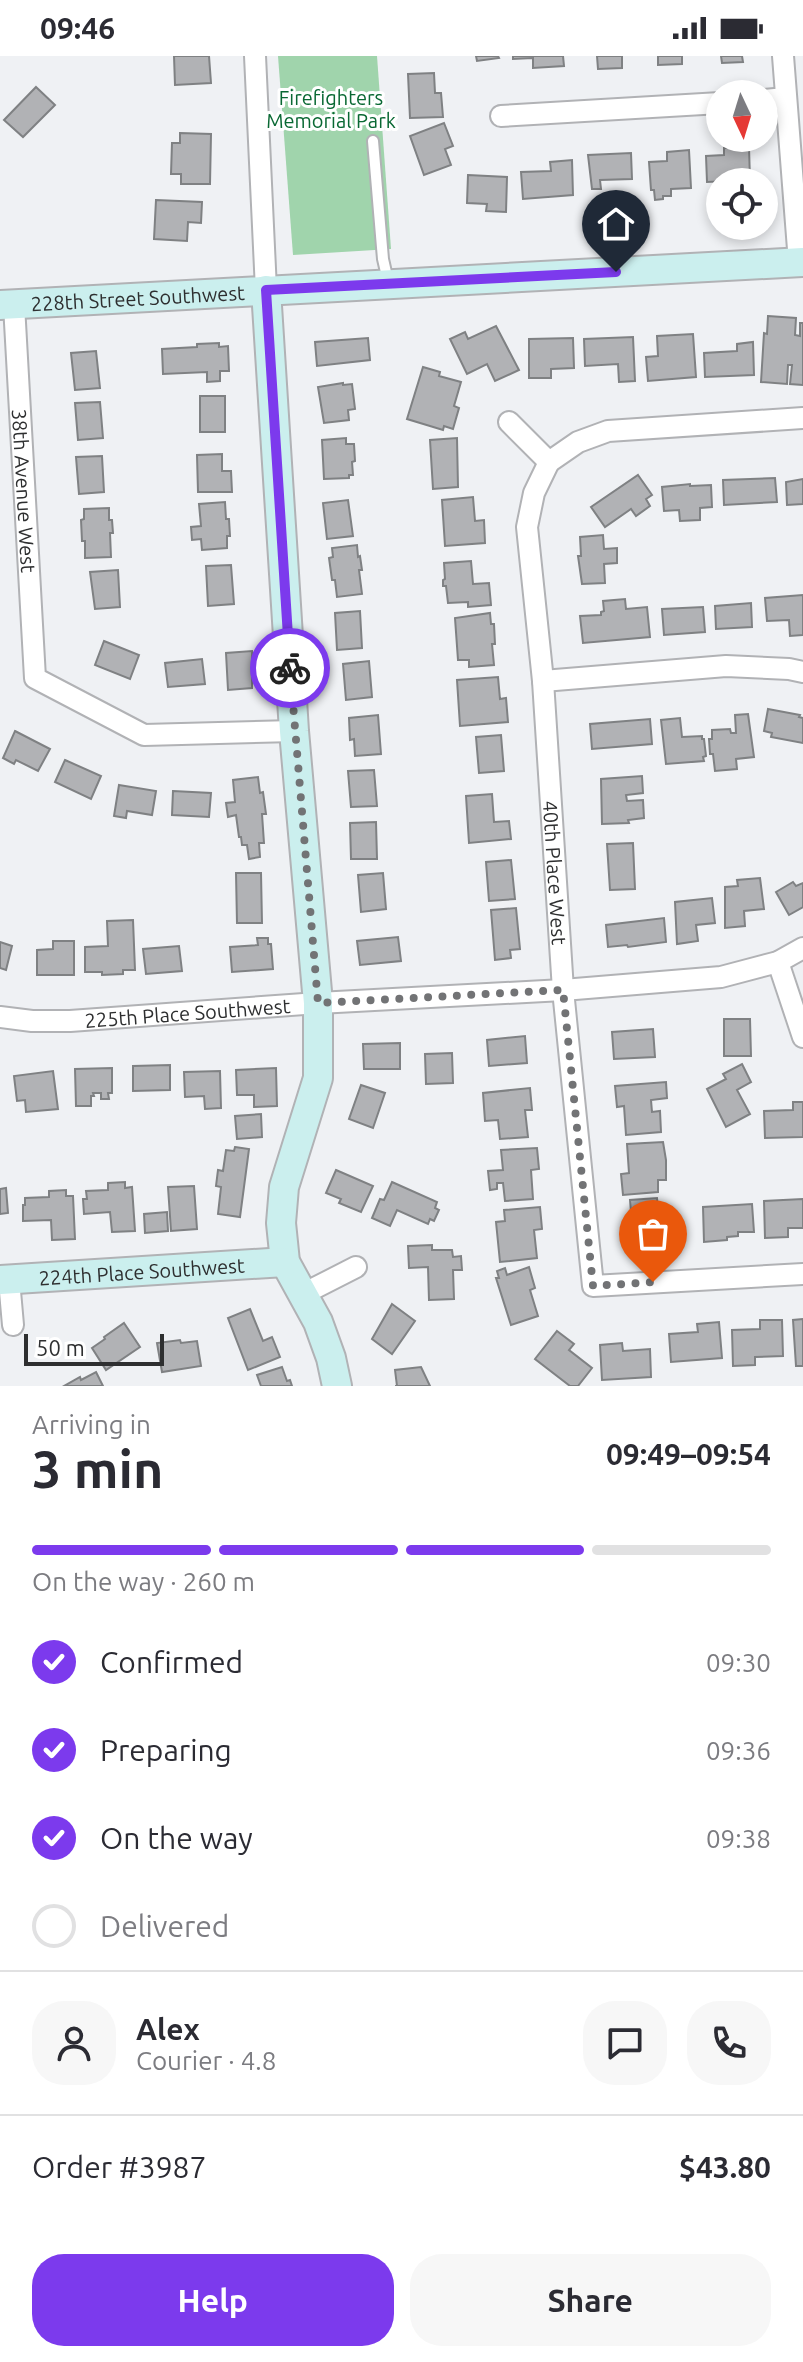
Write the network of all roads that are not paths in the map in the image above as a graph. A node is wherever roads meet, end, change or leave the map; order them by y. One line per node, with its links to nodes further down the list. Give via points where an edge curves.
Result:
1 (255, 56): 10 (street)
2 (783, 56): 3 (street)
3 (786, 98): 4 (street); 8 (street)
4 (778, 99)
5 (706, 104): 6 (street)
6 (501, 116)
7 (373, 141): 9 (lane)
8 (801, 262): 9 (street, 228th Street Southwest)
9 (388, 283): 10 (street, 228th Street Southwest)
10 (266, 290): 11 (street, 228th Street Southwest); 17 (street)
11 (7, 305): 17 (street, 38th Avenue West, via 35,678 144,735)
12 (803, 418): 14 (street, via 608,431 578,442)
13 (509, 422): 14 (street)
14 (549, 462): 16 (street, 40th Place West, via 534,493 527,527)
15 (803, 672): 16 (street, via 726,666)
16 (543, 681): 20 (street, 40th Place West)
17 (294, 731): 21 (street)
18 (803, 948): 19 (street, 225th Place Southwest)
19 (778, 962): 20 (street, 225th Place Southwest, via 721,977); 23 (street)
20 (563, 990): 21 (street, 225th Place Southwest); 26 (street, 40th Place West, via 593,1286)
21 (318, 1003): 22 (street, 225th Place Southwest, via 70,1021); 24 (street, via 318,1078 284,1187)
22 (0, 1017)
23 (803, 1037)
24 (285, 1262): 27 (street, 224th Place Southwest); 28 (street)
25 (356, 1267): 28 (street)
26 (803, 1274)
27 (4, 1280): 29 (street)
28 (303, 1294): 30 (street, via 318,1322)
29 (13, 1325)
30 (337, 1386)

